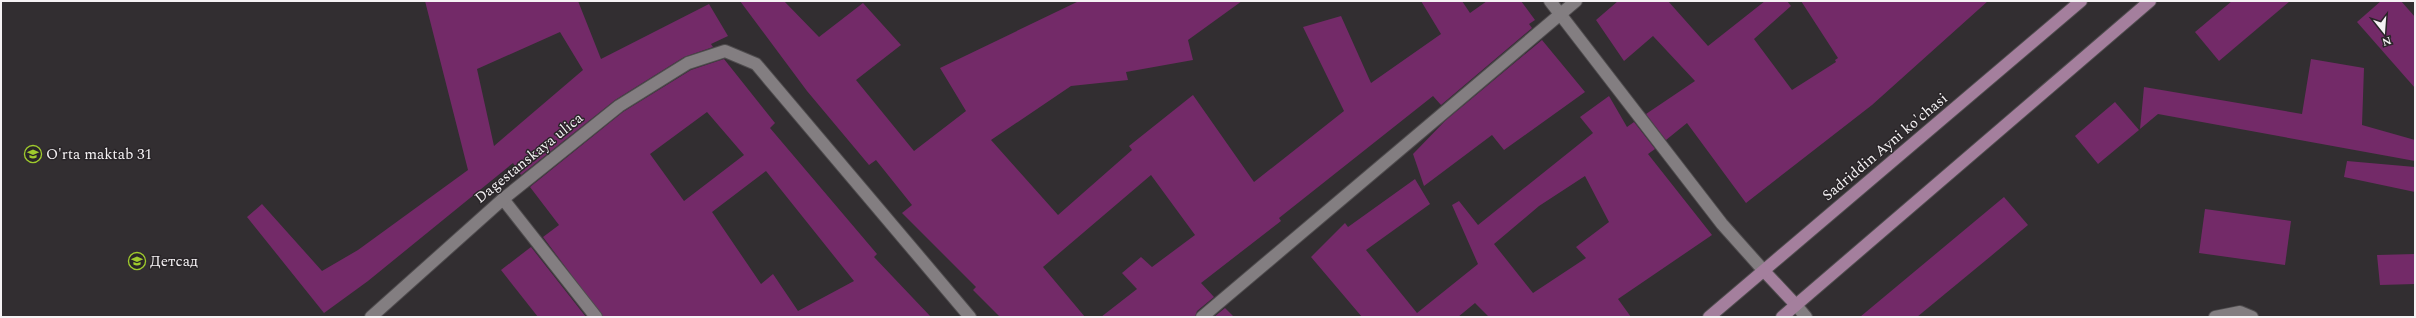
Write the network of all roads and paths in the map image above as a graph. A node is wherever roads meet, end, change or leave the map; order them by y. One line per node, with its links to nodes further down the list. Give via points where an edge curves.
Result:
1 (1550, 1): 5 (street)
2 (1576, 1): 5 (street)
3 (2081, 1): 7 (main road, Sadriddin Ayni ko'chasi)
4 (2150, 1): 8 (main road)
5 (1560, 14): 7 (street, via 1722,224); 12 (street)
6 (503, 199): 9 (street, Dagestanskaya ulica); 10 (street); 11 (street, Dagestanskaya ulica, via 619,106 688,63 725,51 756,64)
7 (1764, 271): 8 (main road); 13 (main road, Sadriddin Ayni ko'chasi)
8 (1796, 305): 14 (main road); 15 (street)
9 (372, 317)
10 (596, 317)
11 (970, 317)
12 (1202, 317)
13 (1709, 317)
14 (1782, 317)
15 (1806, 317)
16 (2215, 317): 17 (street, via 2240,312)
17 (2252, 317)

